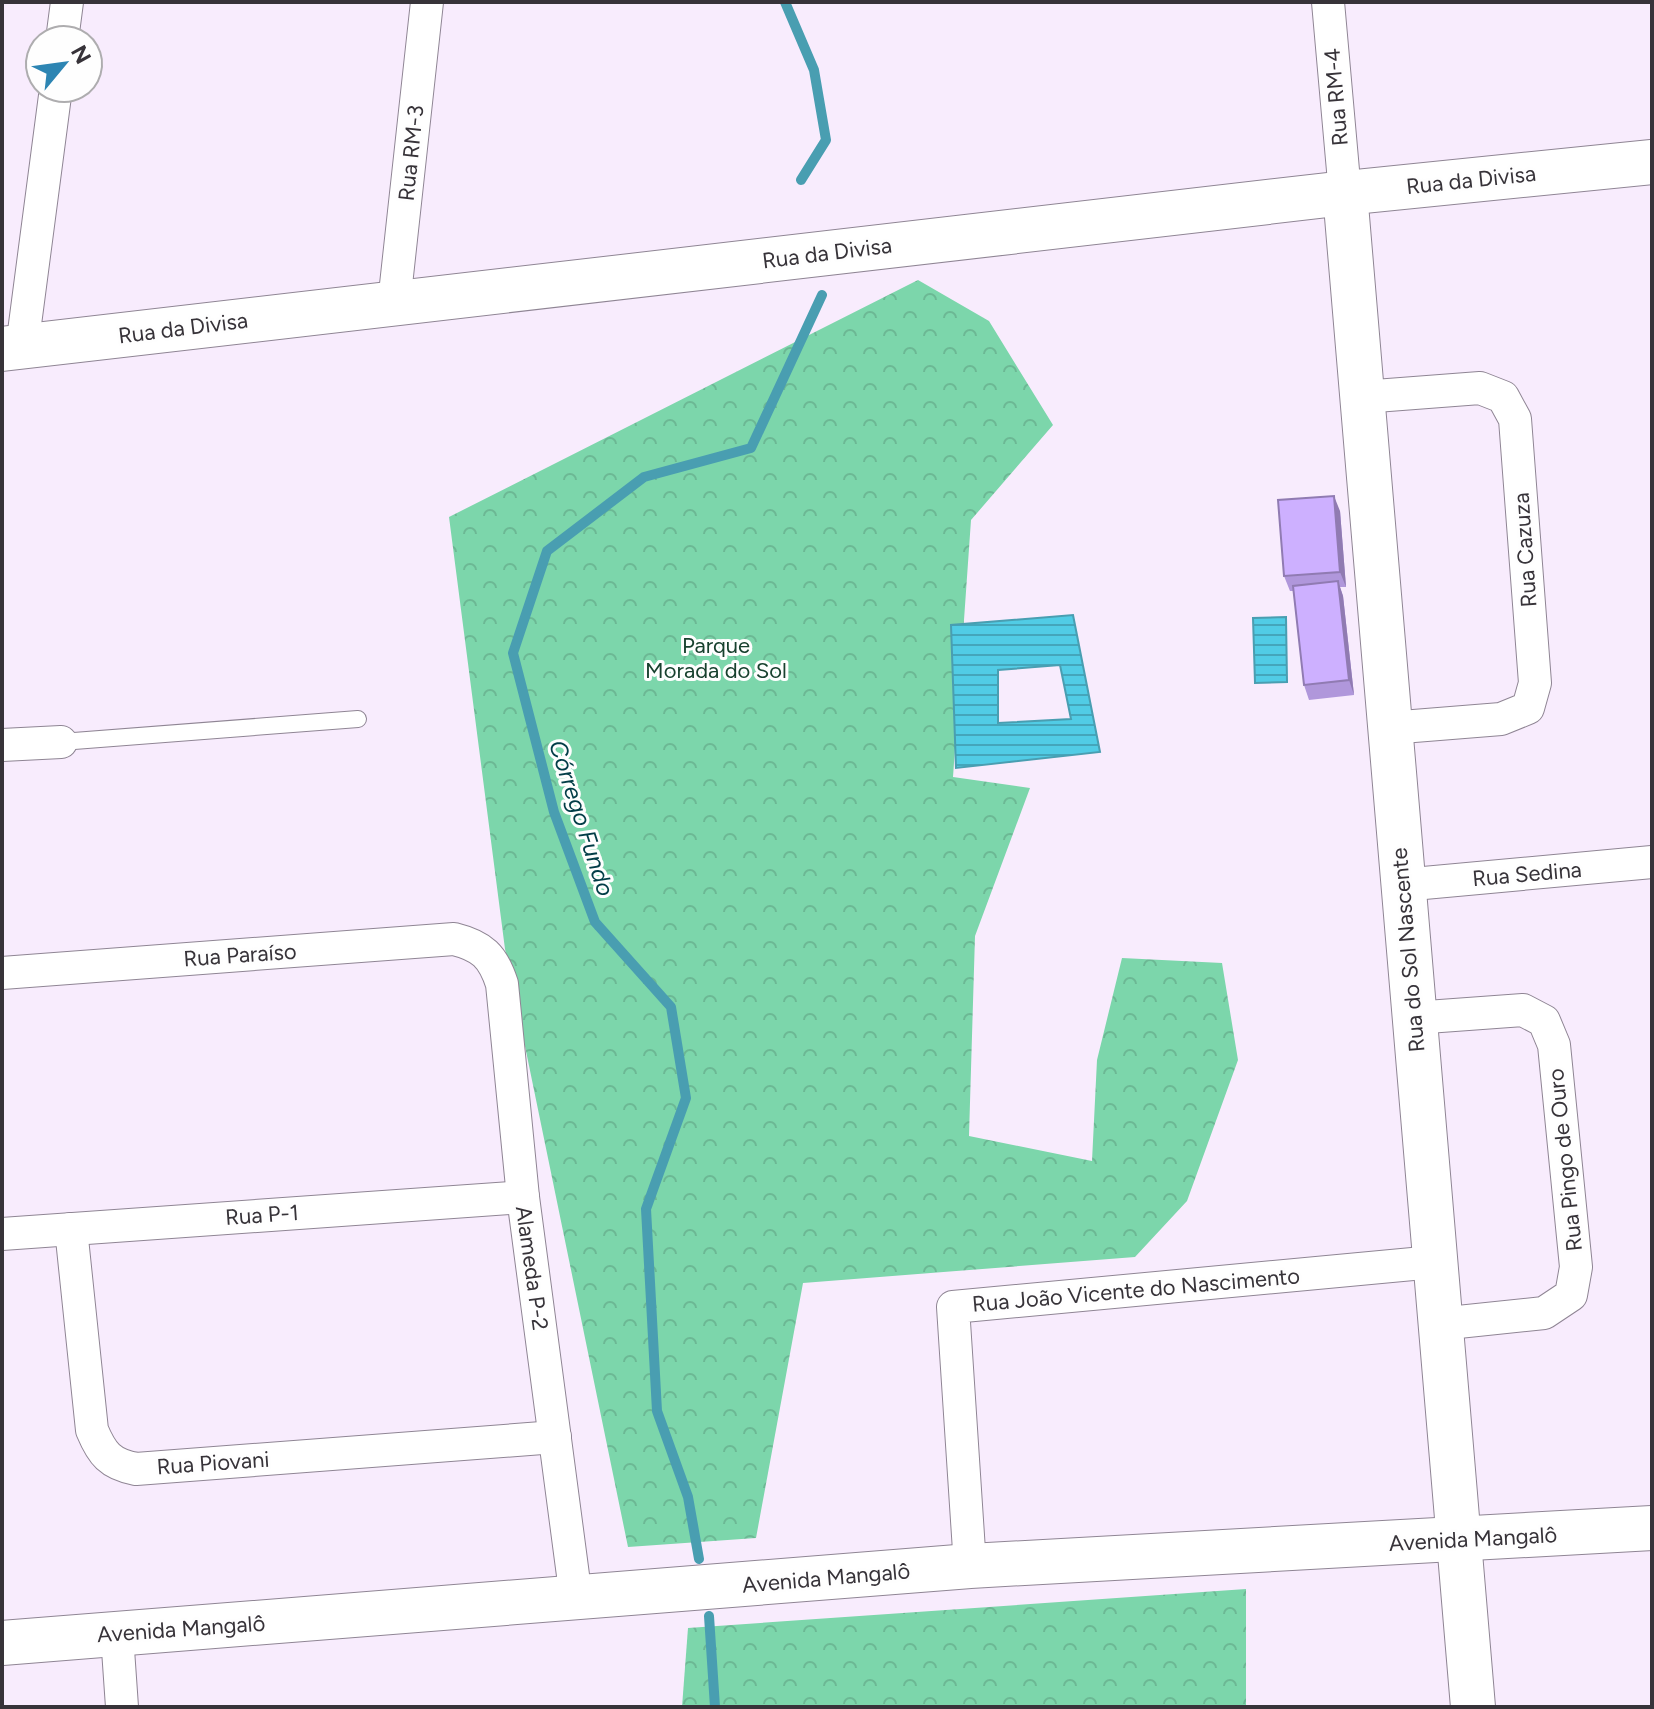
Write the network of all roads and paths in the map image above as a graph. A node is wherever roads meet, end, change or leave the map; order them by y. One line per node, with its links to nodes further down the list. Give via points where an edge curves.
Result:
1 (67, 2): 4 (street)
2 (427, 2): 8 (street, Rua RM-3)
3 (1328, 2): 7 (street, Rua RM-4)
4 (64, 24)
5 (53, 104): 9 (street)
6 (1652, 162): 7 (street, Rua da Divisa)
7 (1345, 193): 8 (street, Rua da Divisa); 10 (street, Rua do Sol Nascente)
8 (394, 303): 9 (street, Rua da Divisa)
9 (12, 348)
10 (1362, 397): 12 (street, Rua do Sol Nascente); 12 (street, Rua Cazuza, via 1480,388 1503,397 1515,419 1535,683 1528,708 1501,719)
11 (358, 719): 13 (lane)
12 (1389, 728): 16 (street, Rua do Sol Nascente)
13 (61, 742): 14 (street)
14 (2, 745)
15 (1652, 862): 16 (street, Rua Sedina)
16 (1402, 885): 19 (street, Rua do Sol Nascente)
17 (477, 945): 18 (street, Rua Paraíso, via 454,939); 20 (street, Alameda P-2, via 494,961 502,984)
18 (2, 973)
19 (1413, 1018): 23 (street, Rua do Sol Nascente); 24 (street, Rua Pingo de Ouro, via 1523,1010 1544,1021 1554,1045 1576,1267 1571,1295 1544,1313)
20 (523, 1197): 21 (street, Rua P-1); 25 (street, Alameda P-2)
21 (71, 1229): 22 (street, Rua P-1); 25 (street, Rua Piovani, via 92,1430 101,1452 116,1465 136,1469)
22 (2, 1234)
23 (1434, 1262): 24 (street, Rua do Sol Nascente); 28 (street, Rua João Vicente do Nascimento, via 953,1307)
24 (1439, 1324): 27 (street, Rua do Sol Nascente)
25 (555, 1437): 29 (street, Alameda P-2)
26 (1652, 1528): 27 (street, Avenida Mangalô)
27 (1461, 1540): 28 (street, Avenida Mangalô); 33 (street, Rua do Sol Nascente)
28 (970, 1566): 29 (street, Avenida Mangalô)
29 (576, 1598): 30 (street, Avenida Mangalô)
30 (117, 1635): 31 (street, Avenida Mangalô); 32 (street)
31 (2, 1643)
32 (122, 1707)
33 (1473, 1707)

